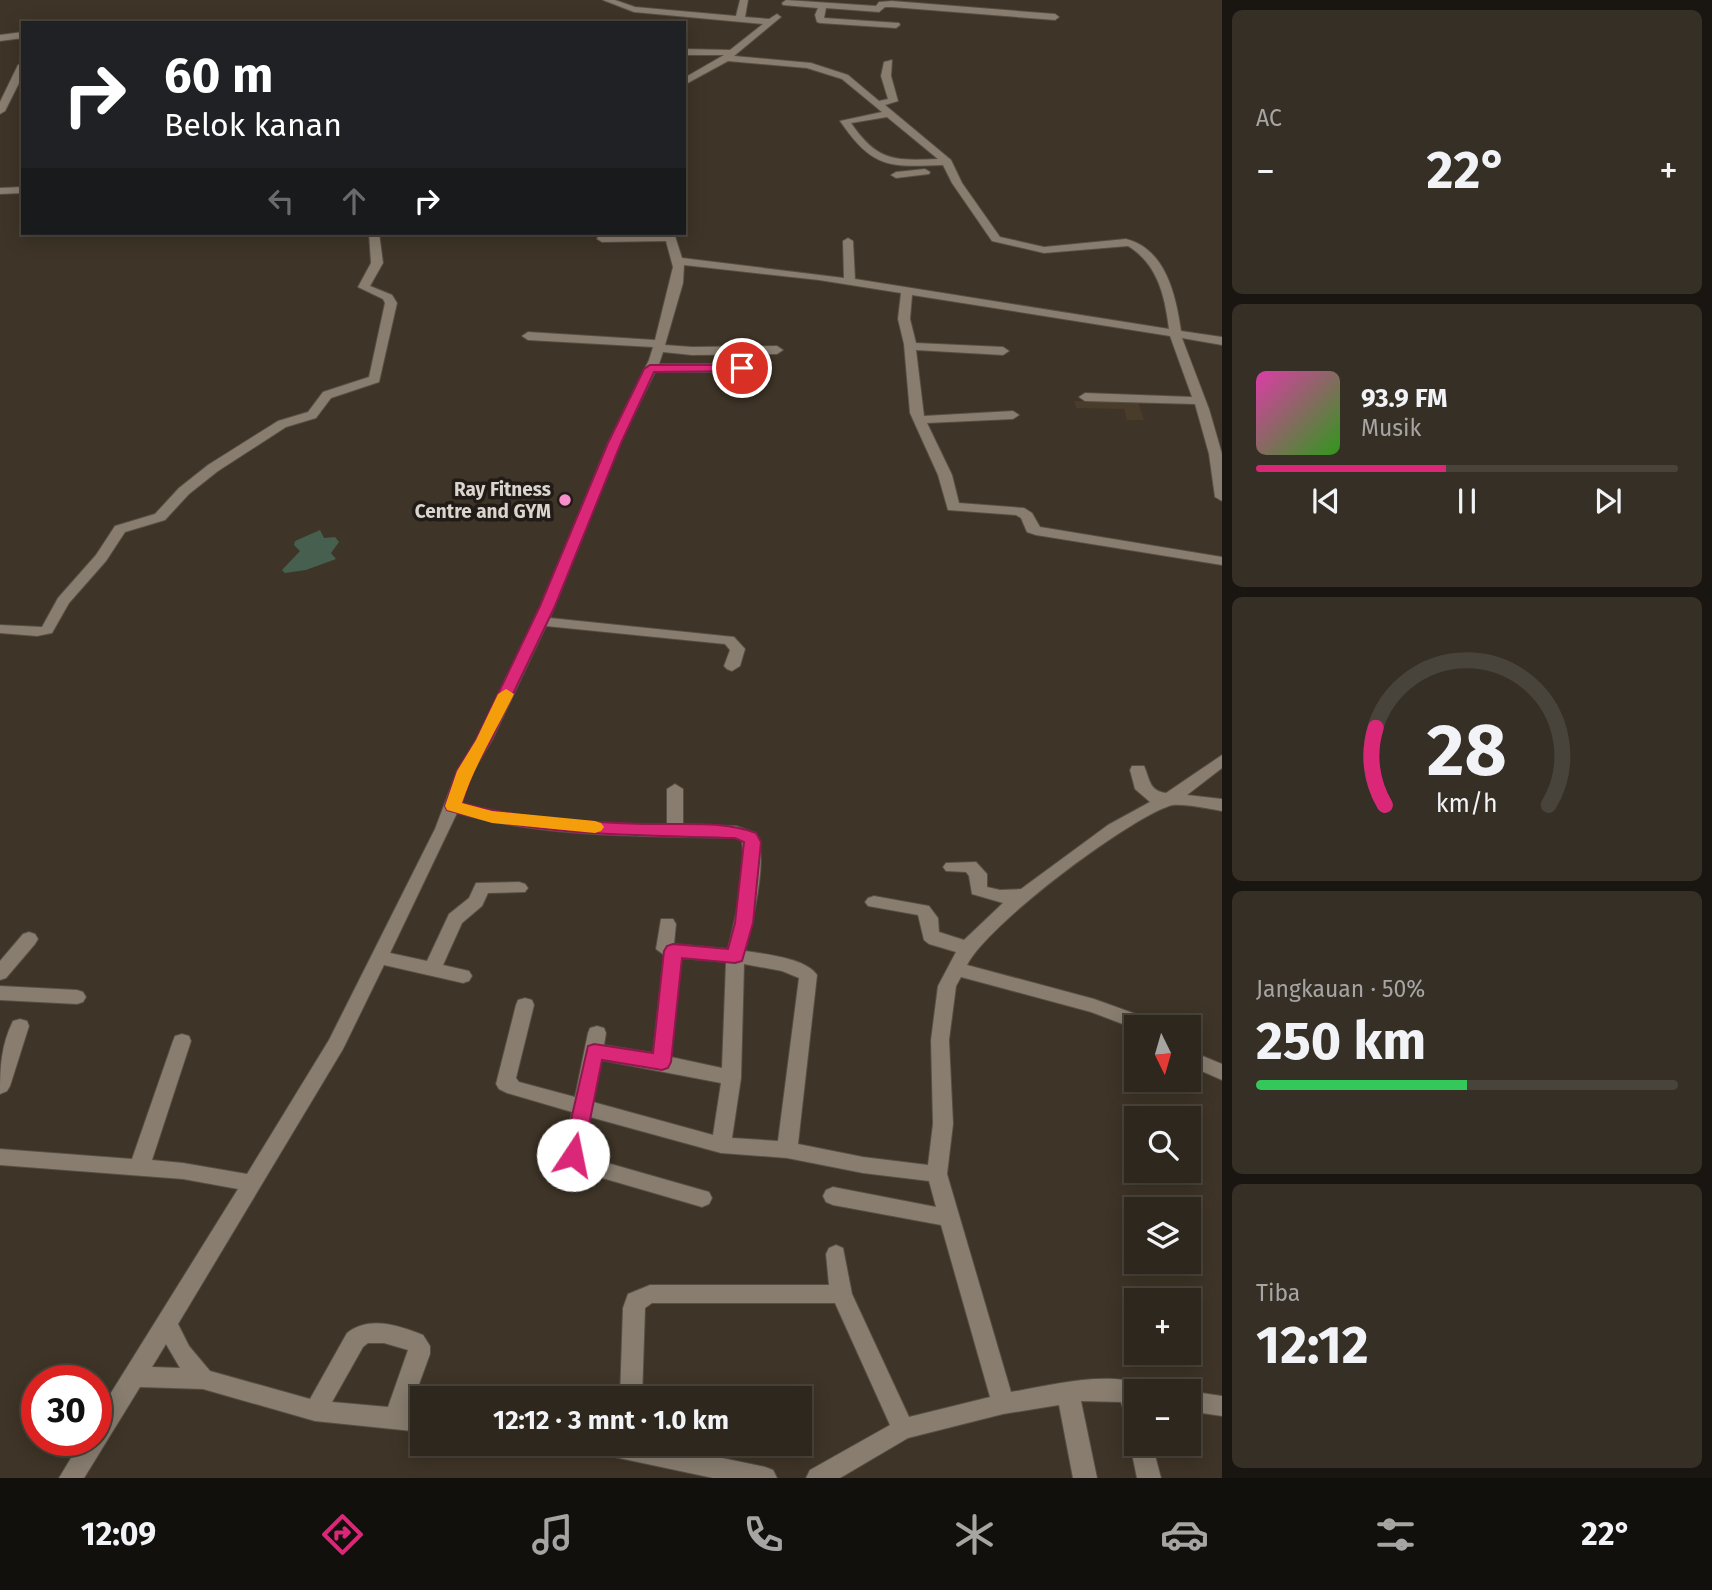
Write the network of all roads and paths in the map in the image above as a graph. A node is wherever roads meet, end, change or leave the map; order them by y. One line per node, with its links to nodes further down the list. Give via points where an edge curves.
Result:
1 (607, 0): 6 (street, via 632,13)
2 (744, 0): 9 (street)
3 (785, 5): 4 (street); 7 (street); 11 (street)
4 (823, 5): 5 (street); 7 (street)
5 (879, 9): 8 (street, via 882,4 892,4); 12 (street)
6 (665, 12): 9 (street, via 707,11); 10 (street)
7 (818, 15): 12 (street, via 820,20)
8 (1055, 17)
9 (740, 19): 11 (street)
10 (660, 21)
11 (773, 22): 17 (street)
12 (878, 24): 13 (street)
13 (896, 26)
14 (21, 36): 15 (street)
15 (0, 38)
16 (686, 52): 17 (street)
17 (730, 56): 20 (street); 22 (street, via 807,65)
18 (889, 62): 21 (street)
19 (21, 69): 24 (street)
20 (686, 81)
21 (878, 81): 22 (street); 23 (street, via 893,101)
22 (852, 82): 23 (street)
23 (877, 104): 25 (street)
24 (0, 111)
25 (890, 114): 26 (street); 26 (street, via 845,121 876,159)
26 (949, 166): 27 (street); 37 (street, via 990,235 1003,242 1044,250 1135,244 1166,285)
27 (896, 175)
28 (21, 190): 29 (street)
29 (0, 191)
30 (374, 235): 55 (street, via 377,263 364,287 388,297 391,303 375,379 327,395 312,415 282,424 213,468 160,517 120,530 63,601 47,630)
31 (670, 235): 32 (street); 34 (street)
32 (602, 239)
33 (848, 241): 35 (street)
34 (677, 261): 35 (street); 40 (street, via 676,292)
35 (850, 282): 36 (street)
36 (907, 292): 37 (street); 41 (street, via 904,319)
37 (1176, 334): 39 (street); 47 (street)
38 (528, 336): 40 (street)
39 (1222, 341)
40 (659, 346): 42 (street, via 692,351); 45 (street)
41 (911, 346): 43 (street); 49 (street)
42 (777, 350)
43 (1003, 351)
44 (765, 368): 45 (street)
45 (650, 369): 54 (street)
46 (1085, 397): 47 (street)
47 (1199, 401): 50 (street)
48 (1013, 415): 49 (street)
49 (919, 421): 53 (street, via 945,475 953,507 1019,511 1036,531)
50 (1205, 424): 51 (street); 52 (street, via 1221,477)
51 (1222, 425)
52 (1222, 497)
53 (1222, 561)
54 (540, 621): 56 (street, via 729,640 738,649); 62 (street, via 465,771)
55 (0, 629)
56 (732, 666)
57 (1222, 760): 60 (street)
58 (1138, 770): 60 (street, via 1146,792)
59 (675, 789): 63 (street)
60 (1168, 800): 61 (street); 66 (street, via 1114,828)
61 (1222, 805)
62 (453, 806): 63 (street, via 492,817); 73 (street)
63 (675, 831): 72 (street, via 736,832 750,837 747,906)
64 (952, 867): 66 (street, via 970,866 978,874 978,890 986,894)
65 (519, 888): 74 (street, via 482,887 476,902 455,919)
66 (1023, 895): 70 (street)
67 (874, 902): 70 (street, via 923,910 929,918 930,935)
68 (667, 924): 71 (street, via 665,949)
69 (29, 939): 76 (street)
70 (967, 948): 75 (street)
71 (673, 951): 72 (street); 84 (street)
72 (735, 956): 87 (street); 91 (street, via 808,975)
73 (381, 958): 74 (street); 95 (street, via 336,1044)
74 (433, 967): 77 (street)
75 (954, 969): 81 (street); 94 (street, via 941,1019 943,1124)
76 (0, 973)
77 (463, 975)
78 (0, 993): 79 (street)
79 (77, 997)
80 (525, 1004): 89 (street, via 506,1084)
81 (1124, 1017)
82 (20, 1026): 88 (street)
83 (182, 1041): 93 (street)
84 (662, 1062): 87 (street); 89 (street, via 596,1042)
85 (1201, 1063): 86 (street)
86 (1222, 1072)
87 (731, 1078): 90 (street)
88 (0, 1086)
89 (582, 1105): 90 (street); 97 (street, via 575,1162)
90 (721, 1145): 91 (street)
91 (788, 1150): 94 (street)
92 (0, 1157): 93 (street)
93 (139, 1168): 95 (street)
94 (937, 1174): 98 (street)
95 (251, 1183): 101 (street)
96 (833, 1196): 98 (street)
97 (702, 1198)
98 (950, 1218): 108 (street)
99 (836, 1254): 100 (street)
100 (841, 1294): 104 (street, via 642,1297 634,1308); 114 (street)
101 (167, 1323): 102 (street); 103 (street, via 181,1353)
102 (135, 1377): 103 (street); 111 (street)
103 (203, 1379): 110 (street)
104 (631, 1386)
105 (1124, 1391): 106 (street)
106 (1068, 1393): 108 (street); 121 (street)
107 (1201, 1403): 109 (street)
108 (1003, 1404): 114 (street)
109 (1222, 1406)
110 (315, 1411): 112 (street); 112 (street, via 355,1340 361,1333 371,1332 419,1346)
111 (112, 1413)
112 (395, 1420): 113 (street)
113 (410, 1421)
114 (903, 1429): 120 (street)
115 (85, 1456): 118 (street)
116 (672, 1456): 119 (street)
117 (1144, 1456): 122 (street)
118 (71, 1478)
119 (765, 1478)
120 (818, 1478)
121 (1085, 1478)
122 (1149, 1478)

